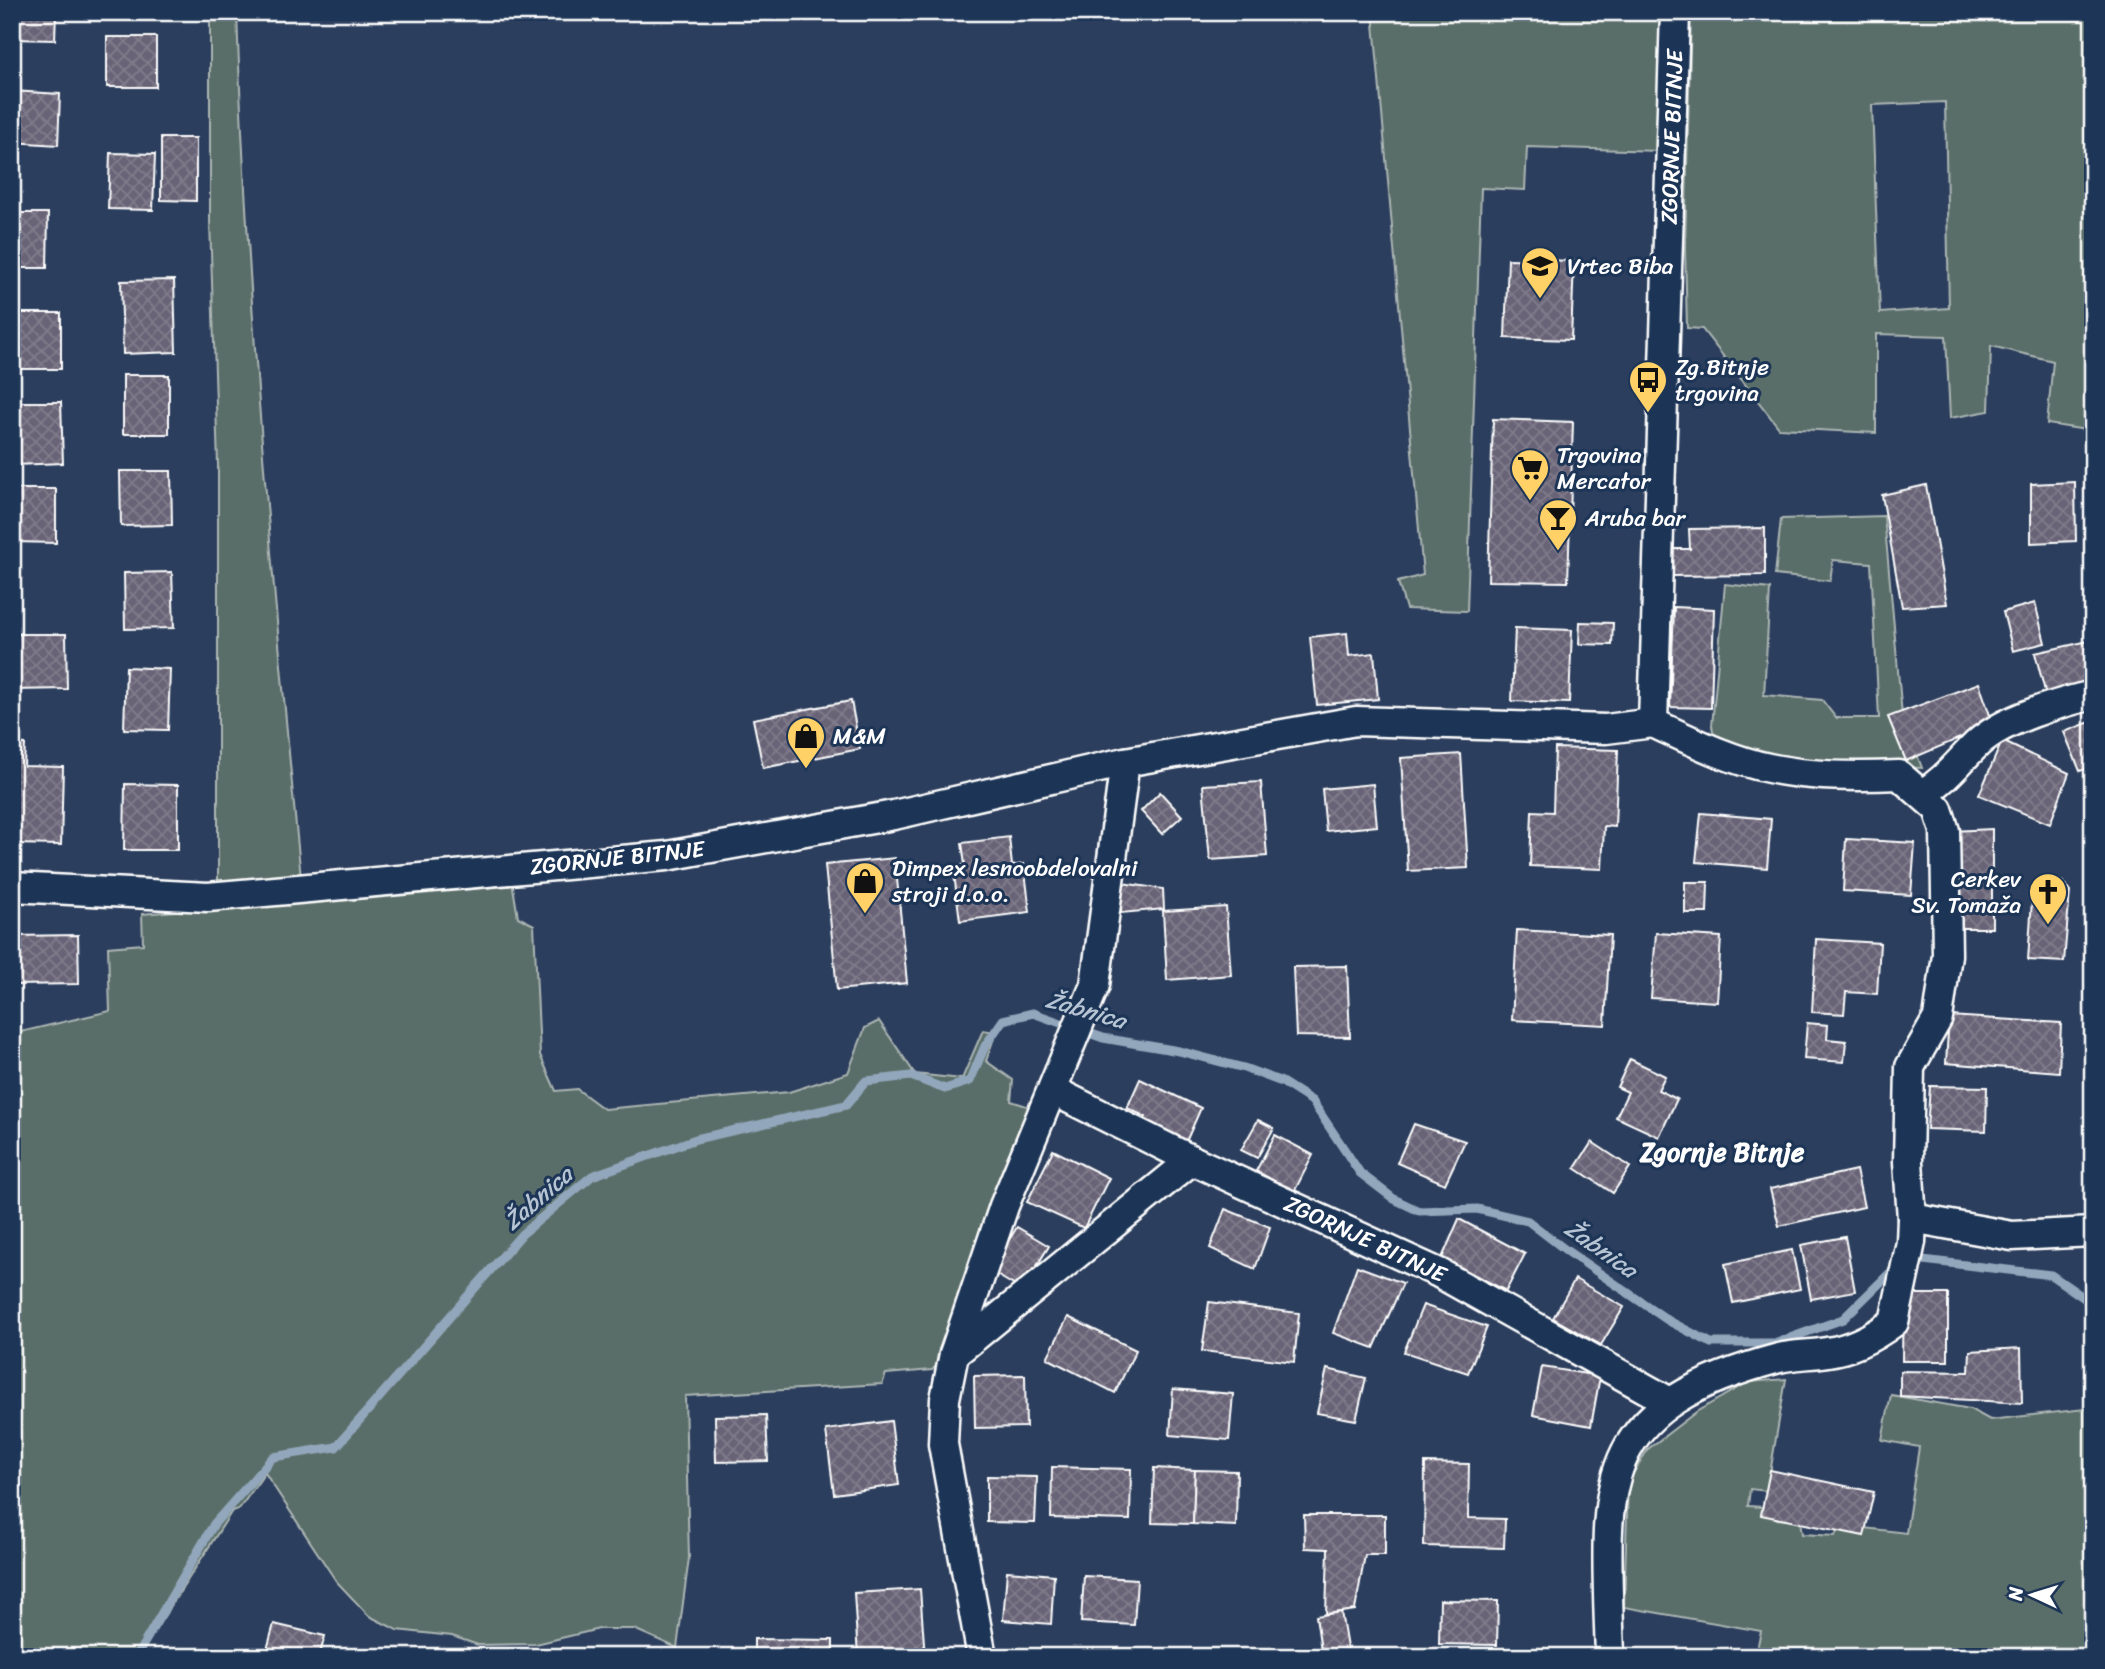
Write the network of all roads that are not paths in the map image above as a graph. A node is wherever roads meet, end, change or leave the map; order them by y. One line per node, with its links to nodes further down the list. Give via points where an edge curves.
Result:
1 (1675, 12): 3 (street, ZGORNJE BITNJE)
2 (2093, 695): 5 (street, via 2046,706 1980,741 1943,782)
3 (1653, 723): 4 (street, ZGORNJE BITNJE, via 1606,729 1356,721); 5 (street, ZGORNJE BITNJE, via 1770,768 1870,777 1899,775)
4 (1125, 762): 6 (street, ZGORNJE BITNJE, via 894,815 667,856 208,897); 7 (street, via 1095,985)
5 (1923, 794): 9 (street, ZGORNJE BITNJE, via 1938,809 1945,831 1947,956 1938,1018 1910,1067)
6 (12, 887)
7 (1054, 1091): 8 (street, ZGORNJE BITNJE); 11 (street, via 1004,1206)
8 (1192, 1160): 11 (street); 12 (street, ZGORNJE BITNJE, via 1439,1273)
9 (1911, 1230): 10 (street, via 2011,1236); 12 (street, ZGORNJE BITNJE, via 1894,1322 1875,1336 1829,1352 1787,1356 1737,1369)
10 (2093, 1232)
11 (954, 1354): 13 (street, via 943,1444)
12 (1668, 1401): 14 (street, ZGORNJE BITNJE, via 1638,1431 1612,1483 1607,1567)
13 (982, 1657)
14 (1610, 1657)

